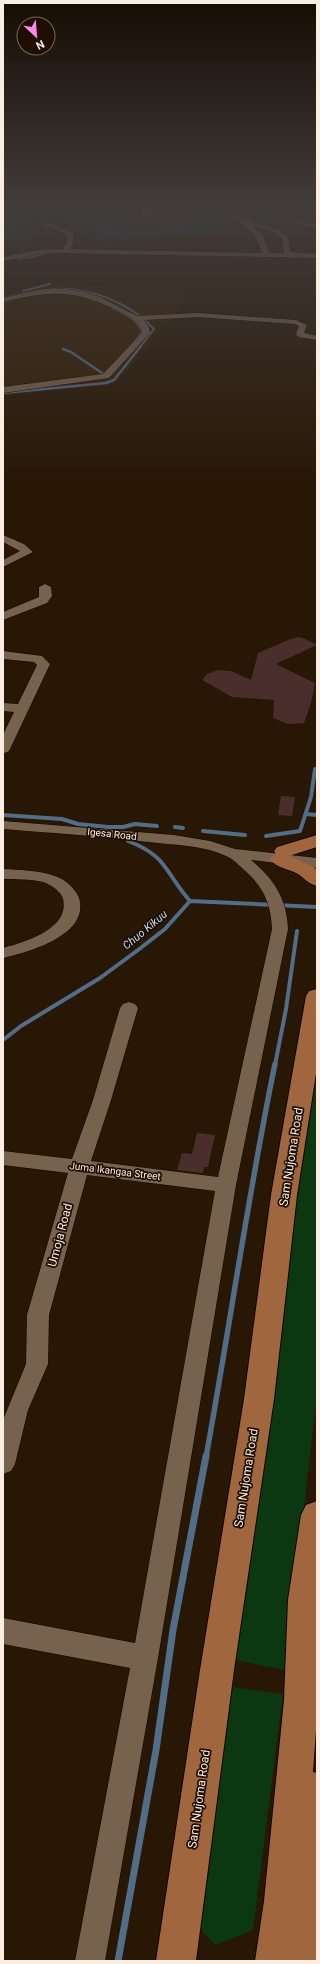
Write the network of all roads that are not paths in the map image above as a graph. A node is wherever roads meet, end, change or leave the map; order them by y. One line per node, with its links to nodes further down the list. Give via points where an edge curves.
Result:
1 (16, 298): 3 (street)
2 (96, 298): 4 (street)
3 (3, 300)
4 (136, 318): 5 (street, via 198,315 296,322 303,325 301,335); 6 (street, via 144,324 146,333 106,376)
5 (317, 338)
6 (3, 390)
7 (3, 538): 8 (street, via 27,552)
8 (3, 564)
9 (45, 587): 10 (street, via 46,596 43,600)
10 (3, 616)
11 (3, 655): 13 (street, via 38,659 44,664)
12 (3, 707): 13 (street)
13 (23, 708): 14 (street)
14 (3, 749)
15 (3, 825): 17 (street, Igesa Road, via 189,842)
16 (317, 841): 19 (main road)
17 (227, 851): 19 (street, Igesa Road); 28 (street, via 252,869 268,886 279,905 280,929)
18 (317, 853): 19 (street, Igesa Road)
19 (282, 855): 20 (street, Igesa Road); 22 (main road)
20 (317, 863)
21 (3, 874): 23 (street, via 39,877 57,883 69,893 72,902 72,910 63,926 19,949)
22 (317, 880)
23 (3, 953)
24 (317, 996): 36 (main road, Sam Nujoma Road, via 284,1195 259,1400 217,1670)
25 (129, 1008): 27 (street, Umoja Road)
26 (3, 1158): 27 (street, Juma Ikangaa Street)
27 (79, 1167): 28 (street, Juma Ikangaa Street); 29 (street, Umoja Road, via 38,1315 37,1364 18,1410)
28 (226, 1185): 33 (street)
29 (3, 1464)
30 (317, 1515): 31 (main road)
31 (304, 1600): 34 (main road, via 307,1945); 37 (main road, via 301,1708)
32 (3, 1631): 33 (street)
33 (145, 1658): 35 (street)
34 (317, 1956)
35 (90, 1961)
36 (176, 1961)
37 (275, 1961)

